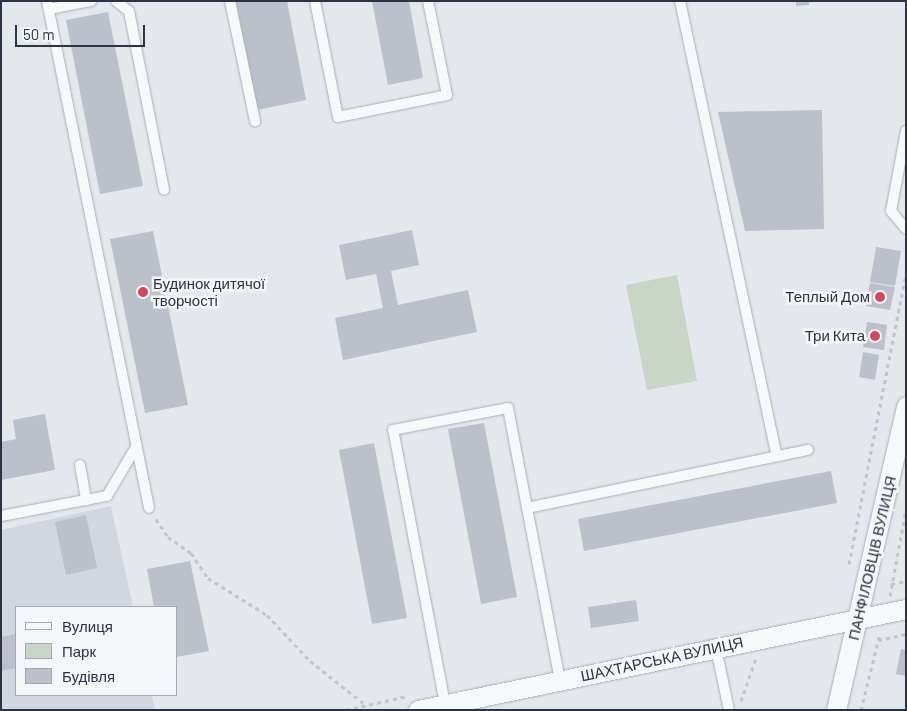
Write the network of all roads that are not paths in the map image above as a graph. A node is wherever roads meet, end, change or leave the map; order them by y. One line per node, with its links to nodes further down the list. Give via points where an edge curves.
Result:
1 (91, 1): 7 (lane)
2 (116, 1): 10 (lane, via 129,11)
3 (230, 1): 8 (lane)
4 (315, 1): 5 (lane, via 338,117 446,95)
5 (428, 1)
6 (680, 1): 15 (lane)
7 (48, 5): 13 (lane)
8 (255, 122)
9 (906, 131): 11 (lane, via 891,211)
10 (164, 190)
11 (906, 230)
12 (906, 406): 22 (street, ПАНФІЛОВЦІВ ВУЛИЦЯ)
13 (136, 447): 17 (lane, via 108,496); 18 (lane)
14 (808, 450): 15 (lane)
15 (777, 456): 19 (lane)
16 (80, 465): 17 (lane)
17 (86, 500): 20 (lane)
18 (149, 508)
19 (527, 508): 24 (lane); 26 (lane, via 508,408 393,430)
20 (1, 516)
21 (906, 609): 22 (street, ШАХТАРСЬКА ВУЛИЦЯ)
22 (859, 619): 23 (street, ШАХТАРСЬКА ВУЛИЦЯ); 28 (street, ПАНФІЛОВЦІВ ВУЛИЦЯ)
23 (716, 648): 24 (street, ШАХТАРСЬКА ВУЛИЦЯ); 27 (lane)
24 (560, 680): 26 (street, ШАХТАРСЬКА ВУЛИЦЯ)
25 (416, 702): 26 (street, ШАХТАРСЬКА ВУЛИЦЯ)
26 (445, 704)
27 (729, 710)
28 (836, 710)

